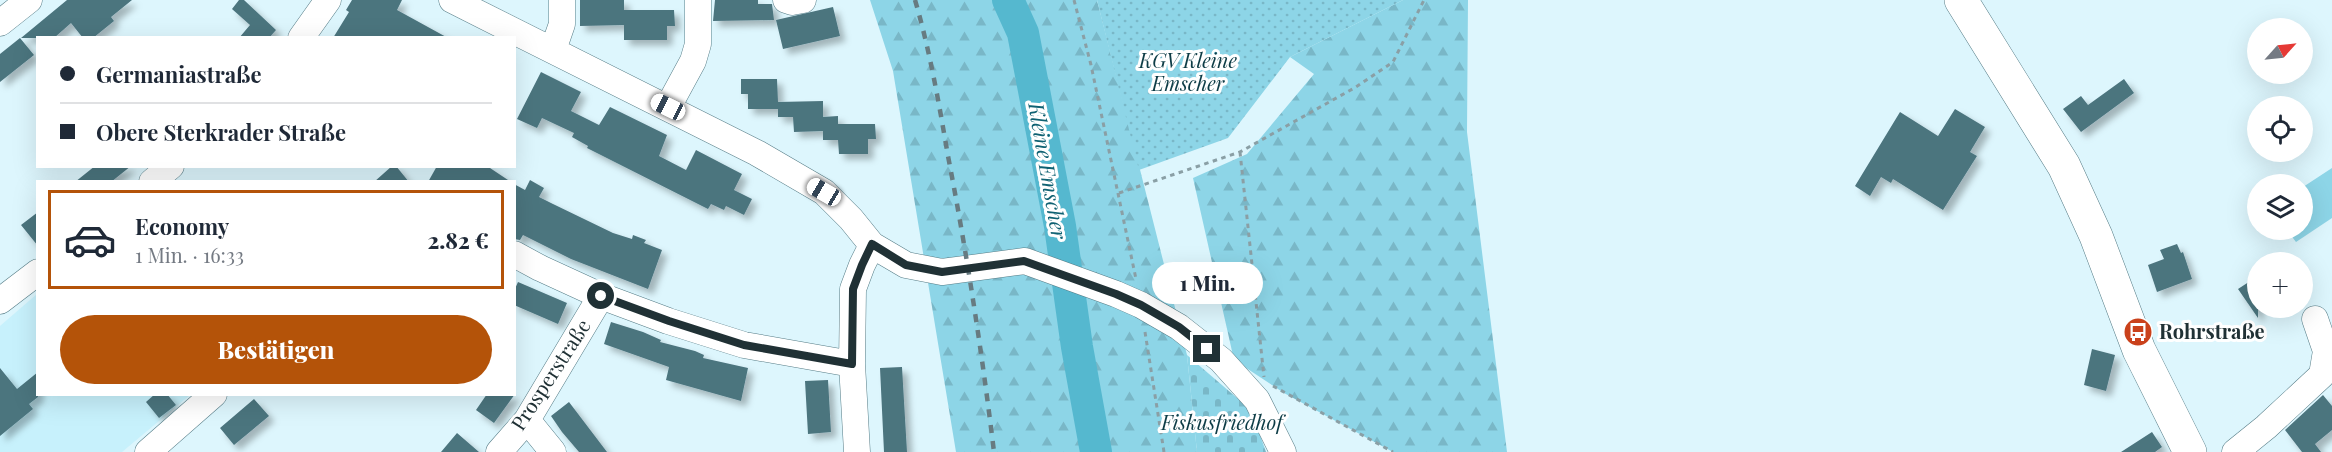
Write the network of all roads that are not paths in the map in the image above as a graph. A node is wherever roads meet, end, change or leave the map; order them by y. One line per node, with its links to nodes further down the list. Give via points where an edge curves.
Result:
1 (29, 0): 9 (street)
2 (328, 0): 10 (street)
3 (453, 0): 11 (street)
4 (562, 0): 11 (street, via 562,24)
5 (698, 0): 12 (street, via 698,44)
6 (786, 0): 7 (street)
7 (803, 0)
8 (1961, 0): 29 (main road, via 2064,166 2096,236 2139,350)
9 (0, 23)
10 (302, 36)
11 (553, 50): 12 (street)
12 (668, 107): 15 (street, via 824,192)
13 (169, 168): 14 (street)
14 (154, 180)
15 (872, 244): 21 (street, via 853,289); 28 (street, via 906,265 942,272 1024,261 1116,294 1179,327 1221,360 1257,400)
16 (516, 255): 18 (street)
17 (36, 274): 19 (street)
18 (601, 296): 21 (street, via 744,345); 23 (street, Prosperstraße)
19 (0, 301)
20 (2316, 319): 30 (street, via 2326,351 2322,375)
21 (852, 364): 27 (street)
22 (212, 396): 24 (street)
23 (526, 420): 25 (street, Prosperstraße); 26 (street)
24 (148, 452)
25 (499, 452)
26 (553, 452)
27 (857, 452)
28 (1283, 452)
29 (2190, 452)
30 (2235, 452)

